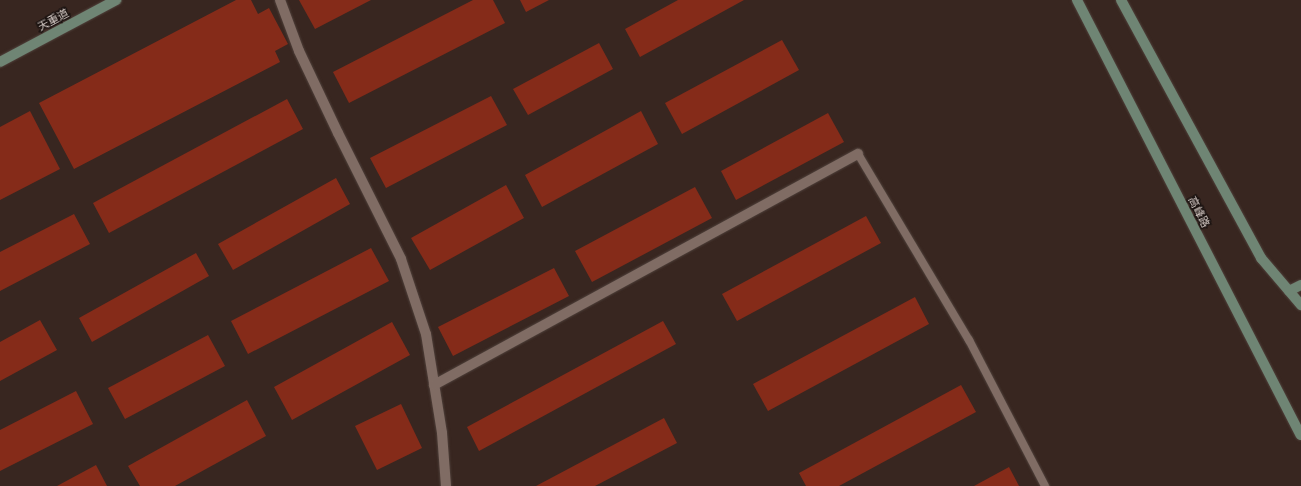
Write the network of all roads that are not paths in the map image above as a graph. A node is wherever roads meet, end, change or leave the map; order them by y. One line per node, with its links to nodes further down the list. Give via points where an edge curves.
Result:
1 (116, 0): 5 (main road, 天重道)
2 (280, 0): 10 (street, via 322,99 401,259 426,334)
3 (1077, 0): 11 (main road, 高峰路)
4 (1121, 0): 8 (main road, via 1261,258)
5 (0, 62)
6 (858, 154): 10 (street); 13 (lane, via 969,340)
7 (1301, 285): 8 (main road)
8 (1289, 291): 9 (main road)
9 (1301, 305)
10 (434, 385): 12 (street, via 442,433)
11 (1301, 435)
12 (446, 486)
13 (1045, 486)

